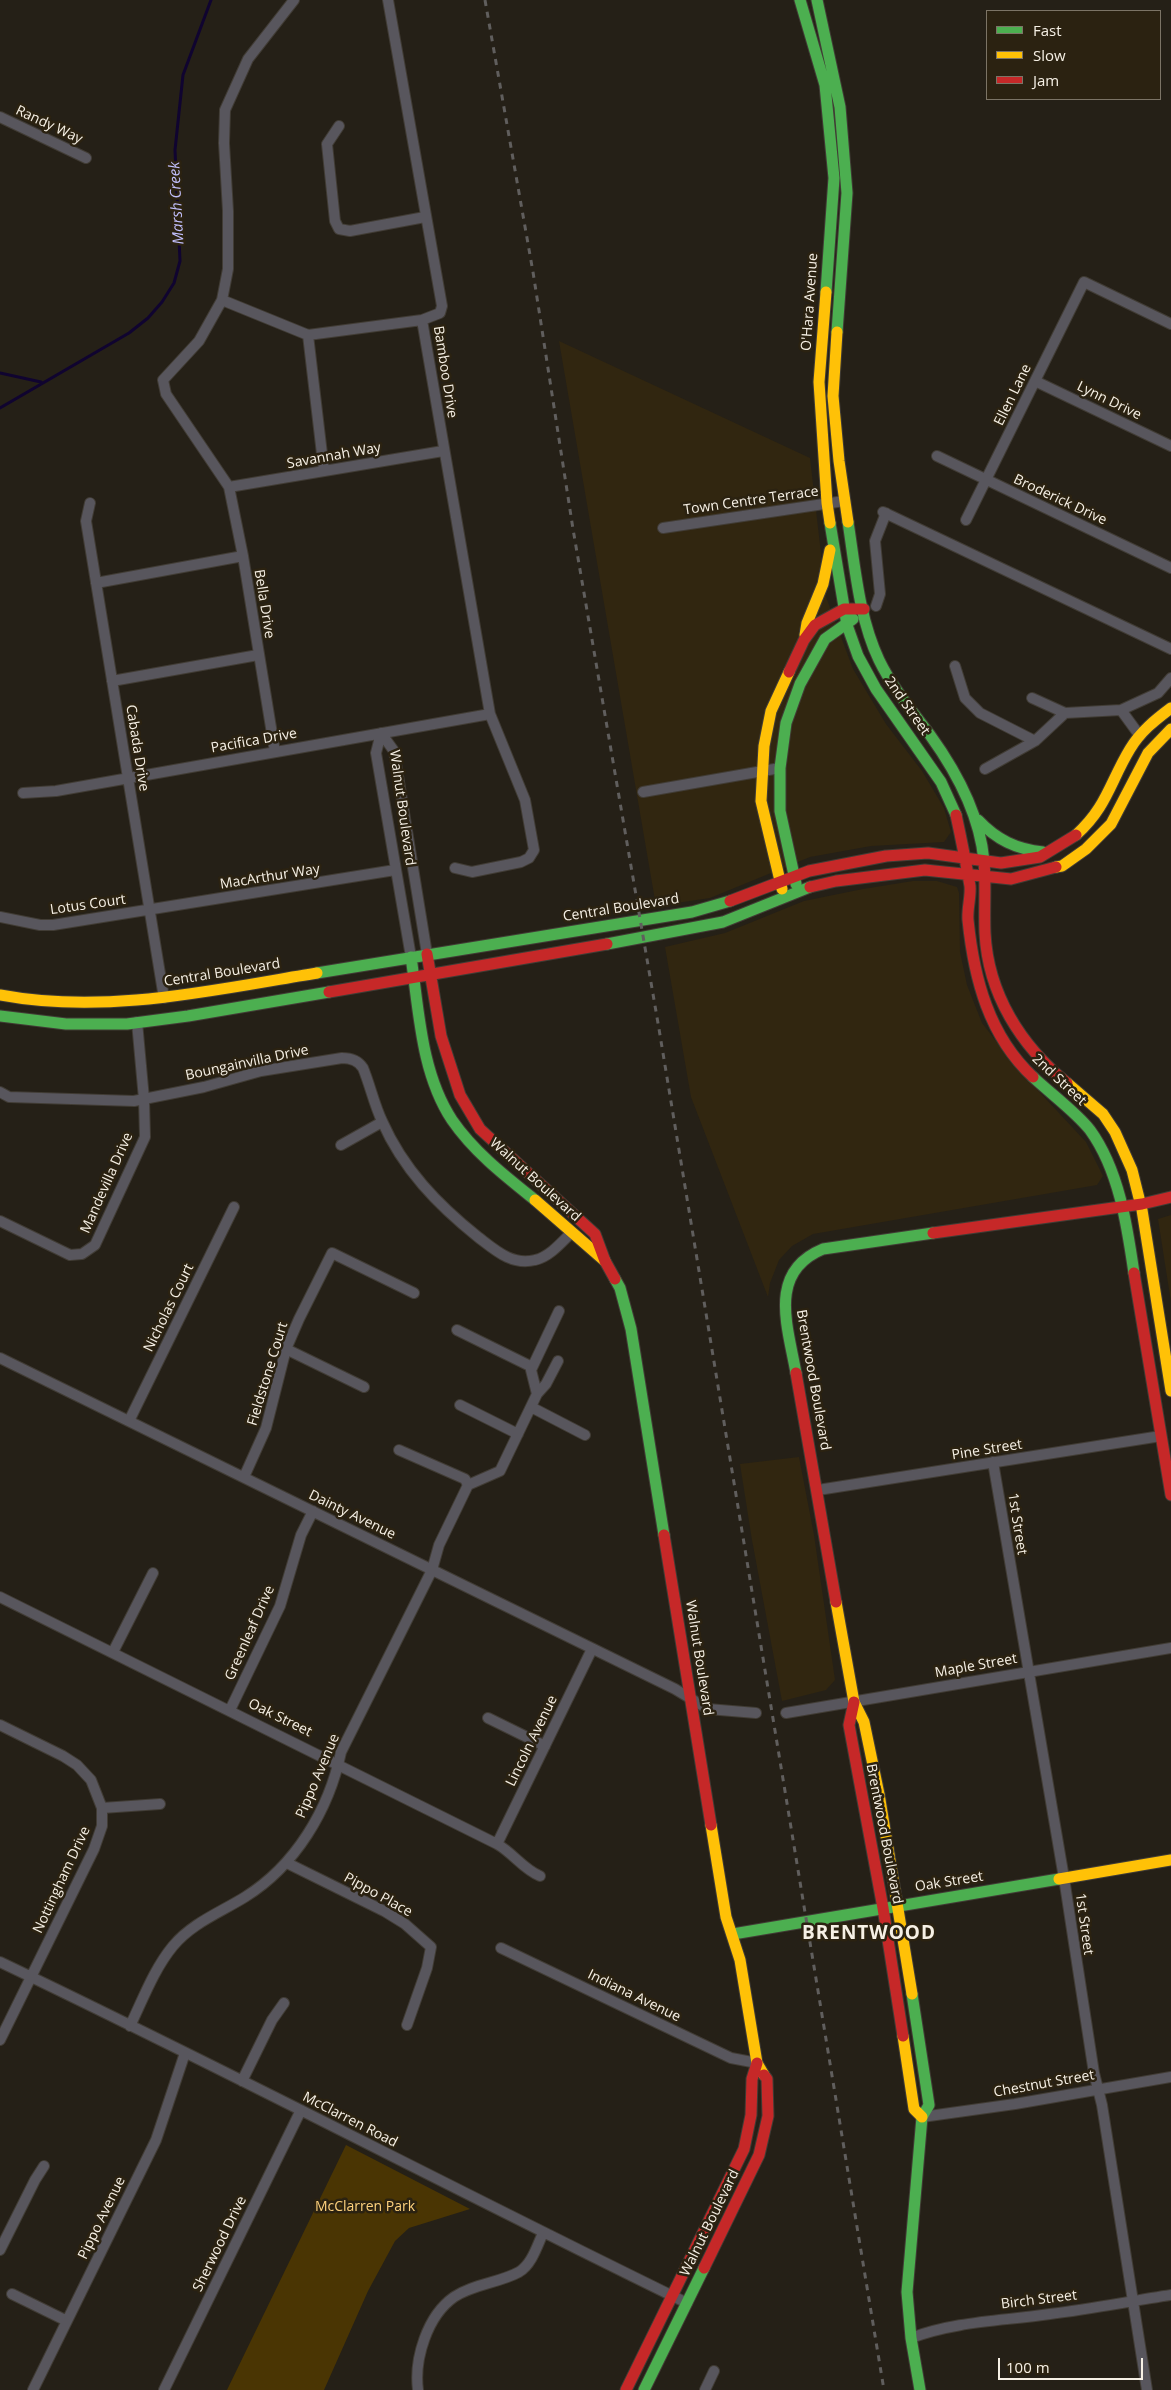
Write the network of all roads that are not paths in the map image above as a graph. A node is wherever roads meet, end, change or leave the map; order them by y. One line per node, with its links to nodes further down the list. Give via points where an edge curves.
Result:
1 (294, 0): 9 (street, via 248,59 225,110 228,269)
2 (388, 0): 8 (street)
3 (800, 0): 22 (street, O'Hara Avenue, via 825,85 834,178 819,382)
4 (817, 0): 20 (street, O'Hara Avenue, via 840,107 847,193 832,396)
5 (0, 117): 7 (street, Randy Way)
6 (338, 126): 8 (street, via 328,144 335,221 339,228 350,231)
7 (86, 158)
8 (425, 217): 10 (street, via 442,306 440,313)
9 (222, 300): 12 (street, Bamboo Drive); 19 (street, Bella Drive, via 199,341 163,380 166,394)
10 (422, 320): 12 (street, Bamboo Drive); 15 (street, Bamboo Drive)
11 (1171, 324): 13 (street, Ellen Lane, via 1084,282)
12 (308, 334): 17 (street)
13 (1035, 381): 14 (street, Lynn Drive); 18 (street, Ellen Lane)
14 (1171, 446)
15 (444, 450): 17 (street, Savannah Way); 43 (street, Bamboo Drive)
16 (937, 456): 18 (street, Broderick Drive)
17 (324, 471): 19 (street, Savannah Way)
18 (985, 480): 23 (street, Ellen Lane); 27 (street, Broderick Drive)
19 (229, 487): 26 (street, Bella Drive)
20 (844, 501): 22 (street, Town Centre Terrace); 31 (street, O'Hara Avenue)
21 (90, 503): 28 (street, Cabada Drive, via 86,521)
22 (827, 503): 24 (street, Town Centre Terrace); 25 (street, O'Hara Avenue)
23 (966, 520)
24 (663, 528)
25 (833, 540): 30 (street, O'Hara Avenue); 33 (street, via 823,584 807,623)
26 (243, 556): 28 (street); 35 (street, Bella Drive)
27 (1171, 568)
28 (96, 583): 38 (street, Cabada Drive)
29 (876, 606): 34 (street, via 880,594 875,541 884,513)
30 (844, 609): 31 (street); 32 (street, O'Hara Avenue); 33 (street, via 814,625)
31 (864, 609): 32 (street); 55 (street, O'Hara Avenue, via 867,629 879,659 955,774)
32 (847, 625): 49 (street, via 825,640 800,684 786,723); 57 (street, 2nd Street, via 858,656 876,689 941,782 956,816)
33 (804, 640): 51 (street, via 771,711)
34 (1171, 649)
35 (258, 655): 38 (street); 48 (street, Bella Drive)
36 (955, 666): 47 (street, via 965,698 980,713)
37 (1171, 678): 41 (street, via 1158,693)
38 (112, 681): 52 (street, Cabada Drive)
39 (1032, 698): 42 (street)
40 (1171, 708): 46 (street, Central Boulevard, via 1150,723)
41 (1121, 710): 42 (street); 46 (street)
42 (1065, 713): 47 (street)
43 (490, 714): 45 (street, Pacifica Drive); 59 (street, Bamboo Drive, via 525,800 534,850 529,858 511,864 472,872)
44 (1171, 729): 63 (street, via 1148,753 1118,814 1086,849 1062,866 1044,872 1011,879)
45 (381, 733): 48 (street, Pacifica Drive); 60 (street, Walnut Boulevard, via 376,753); 69 (street, Walnut Boulevard, via 394,752)
46 (1140, 736): 56 (street, Central Boulevard, via 1130,749 1107,798 1088,824)
47 (1035, 741): 50 (street)
48 (274, 752): 52 (street, Pacifica Drive)
49 (780, 768): 51 (street); 62 (street, via 780,811)
50 (985, 769)
51 (761, 771): 53 (street); 64 (street, via 761,801)
52 (128, 777): 54 (street, Pacifica Drive, via 56,791); 67 (street, Cabada Drive)
53 (643, 792)
54 (23, 793)
55 (972, 813): 56 (street, via 989,833 1017,850); 58 (street, 2nd Street)
56 (1048, 853): 58 (street, Central Boulevard, via 1022,861 1002,863)
57 (965, 857): 58 (street, Central Boulevard); 61 (street, 2nd Street); 62 (street, Central Boulevard, via 928,853 886,856 847,862)
58 (985, 860): 63 (street, 2nd Street)
59 (455, 868)
60 (395, 870): 67 (street, MacArthur Way); 70 (street, Walnut Boulevard)
61 (968, 874): 63 (street); 65 (street, via 925,870 813,886); 83 (street, 2nd Street, via 969,941 981,994 990,1016 1020,1065 1089,1129 1104,1154)
62 (795, 876): 64 (street, Central Boulevard); 65 (street)
63 (986, 878): 82 (street, 2nd Street, via 985,935 996,984 1006,1010 1036,1055 1101,1112 1119,1138)
64 (780, 882): 66 (street); 69 (street, Central Boulevard, via 716,907 692,912)
65 (797, 892): 66 (street)
66 (783, 898): 71 (street, via 723,922 694,929)
67 (150, 910): 68 (street, Lotus Court, via 53,925); 74 (street, Cabada Drive)
68 (0, 917)
69 (427, 954): 70 (street, Central Boulevard); 71 (street, Walnut Boulevard)
70 (411, 956): 72 (street, Walnut Boulevard); 74 (street, Central Boulevard)
71 (431, 974): 72 (street); 87 (street, Walnut Boulevard, via 441,1036 452,1075 470,1114 504,1154 595,1234)
72 (414, 977): 76 (street); 86 (street, Walnut Boulevard, via 432,1076 442,1103 481,1153)
73 (0, 995): 74 (street, Central Boulevard, via 83,1004)
74 (164, 998)
75 (0, 1016): 76 (street, via 66,1024)
76 (137, 1022): 78 (street, Mandevilla Drive)
77 (0, 1092): 78 (street, Boungainvilla Drive, via 9,1097)
78 (144, 1099): 79 (street, Boungainvilla Drive, via 261,1072 346,1058 363,1068); 85 (street, Mandevilla Drive, via 145,1137 95,1244 82,1254 70,1255)
79 (382, 1122): 80 (street); 86 (street, Boungainvilla Drive, via 405,1163 437,1203 499,1254 514,1260 538,1260)
80 (341, 1145)
81 (1171, 1197): 82 (street, Brentwood Boulevard)
82 (1142, 1204): 83 (street, Brentwood Boulevard); 96 (street, 2nd Street)
83 (1122, 1206): 103 (street, 2nd Street); 108 (street, Brentwood Boulevard, via 823,1249 802,1260 789,1279 784,1306)
84 (234, 1208): 100 (street, Nicholas Court)
85 (0, 1221)
86 (571, 1233): 87 (street, Walnut Boulevard, via 583,1246)
87 (605, 1260): 118 (street, Walnut Boulevard, via 620,1288 631,1328)
88 (414, 1293): 91 (street, Fieldstone Court, via 332,1253)
89 (559, 1311): 94 (street)
90 (457, 1330): 94 (street)
91 (286, 1349): 95 (street); 106 (street, Fieldstone Court, via 266,1428)
92 (0, 1358): 100 (street, Dainty Avenue)
93 (558, 1361): 97 (street)
94 (532, 1367): 97 (street)
95 (364, 1387)
96 (1171, 1391)
97 (538, 1394): 99 (street)
98 (460, 1405): 101 (street)
99 (531, 1407): 101 (street); 102 (street)
100 (129, 1420): 106 (street, Dainty Avenue)
101 (518, 1434): 107 (street, via 500,1471)
102 (585, 1435)
103 (1161, 1436): 105 (street, Pine Street); 109 (street, 2nd Street)
104 (399, 1450): 107 (street, via 465,1479)
105 (993, 1462): 108 (street, Pine Street); 117 (street, 1st Street)
106 (244, 1477): 110 (street, Dainty Avenue)
107 (468, 1485): 111 (street, Pippo Avenue, via 439,1545)
108 (818, 1490): 119 (street, Brentwood Boulevard)
109 (1171, 1494)
110 (313, 1511): 111 (street, Dainty Avenue); 120 (street, Greenleaf Drive, via 301,1535 280,1606)
111 (432, 1570): 115 (street, Dainty Avenue); 126 (street, Pippo Avenue, via 341,1752)
112 (153, 1573): 116 (street)
113 (0, 1597): 116 (street, Oak Street)
114 (1171, 1648): 117 (street, Maple Street)
115 (592, 1649): 118 (street, Dainty Avenue); 125 (street, Lincoln Avenue)
116 (113, 1652): 120 (street, Oak Street)
117 (1028, 1671): 119 (street, Maple Street); 133 (street, 1st Street)
118 (690, 1698): 121 (street, via 708,1709); 136 (street, Walnut Boulevard, via 726,1917)
119 (854, 1702): 122 (street, Maple Street); 134 (street, Brentwood Boulevard, via 864,1722 879,1794); 135 (street, Brentwood Boulevard, via 849,1725)
120 (230, 1710): 126 (street, Oak Street)
121 (756, 1713)
122 (786, 1713)
123 (488, 1718): 125 (street)
124 (0, 1725): 128 (street, Nottingham Drive, via 78,1765 91,1780)
125 (545, 1746): 129 (street, Lincoln Avenue)
126 (339, 1764): 129 (street, Oak Street); 131 (street, Pippo Avenue, via 307,1836)
127 (160, 1804): 128 (street)
128 (102, 1808): 139 (street, Nottingham Drive, via 102,1826 94,1849)
129 (497, 1844): 132 (street, Oak Street)
130 (1171, 1860): 133 (street, Oak Street)
131 (287, 1862): 141 (street, Pippo Place, via 384,1911 431,1947); 142 (street, Pippo Avenue, via 270,1881 195,1925 174,1945 157,1971)
132 (540, 1876)
133 (1064, 1878): 134 (street, Oak Street); 148 (street, 1st Street)
134 (896, 1905): 135 (street, Oak Street); 150 (street, Brentwood Boulevard, via 926,2077 929,2105)
135 (883, 1908): 136 (street, Oak Street, via 806,1924); 150 (street, Brentwood Boulevard, via 914,2109)
136 (733, 1934): 145 (street, Walnut Boulevard)
137 (501, 1948): 145 (street, Indiana Avenue, via 731,2058)
138 (0, 1962): 139 (street, McClarren Road)
139 (32, 1978): 142 (street, McClarren Road); 143 (street, Nottingham Drive)
140 (284, 2004): 147 (street, via 272,2020)
141 (407, 2025)
142 (130, 2026): 144 (street, McClarren Road)
143 (0, 2040)
144 (185, 2053): 147 (street, McClarren Road); 159 (street, Pippo Avenue, via 156,2140)
145 (757, 2063): 156 (street, Walnut Boulevard, via 752,2079 751,2115 744,2149); 158 (street, Walnut Boulevard, via 767,2080 768,2116 759,2155)
146 (1171, 2077): 148 (street, Chestnut Street)
147 (242, 2081): 149 (street, McClarren Road)
148 (1098, 2089): 150 (street, Chestnut Street); 157 (street, 1st Street)
149 (301, 2110): 152 (street, McClarren Road); 163 (street, Sherwood Drive)
150 (922, 2117): 160 (street, Brentwood Boulevard, via 907,2292)
151 (44, 2166): 153 (street)
152 (543, 2233): 156 (street, McClarren Road); 164 (street, via 529,2263 519,2271 463,2292 444,2306 429,2328 421,2350 416,2376)
153 (0, 2250)
154 (12, 2294): 159 (street)
155 (1171, 2295): 157 (street, Birch Street)
156 (672, 2296): 158 (street, McClarren Road); 165 (street, Walnut Boulevard)
157 (1132, 2301): 160 (street, Birch Street, via 934,2329); 169 (street, 1st Street)
158 (687, 2304): 166 (street, Walnut Boulevard)
159 (67, 2321): 162 (street, Pippo Avenue)
160 (911, 2338): 168 (street, Brentwood Boulevard)
161 (714, 2371): 167 (street)
162 (33, 2390)
163 (164, 2390)
164 (418, 2390)
165 (626, 2390)
166 (644, 2390)
167 (705, 2390)
168 (920, 2390)
169 (1147, 2390)

